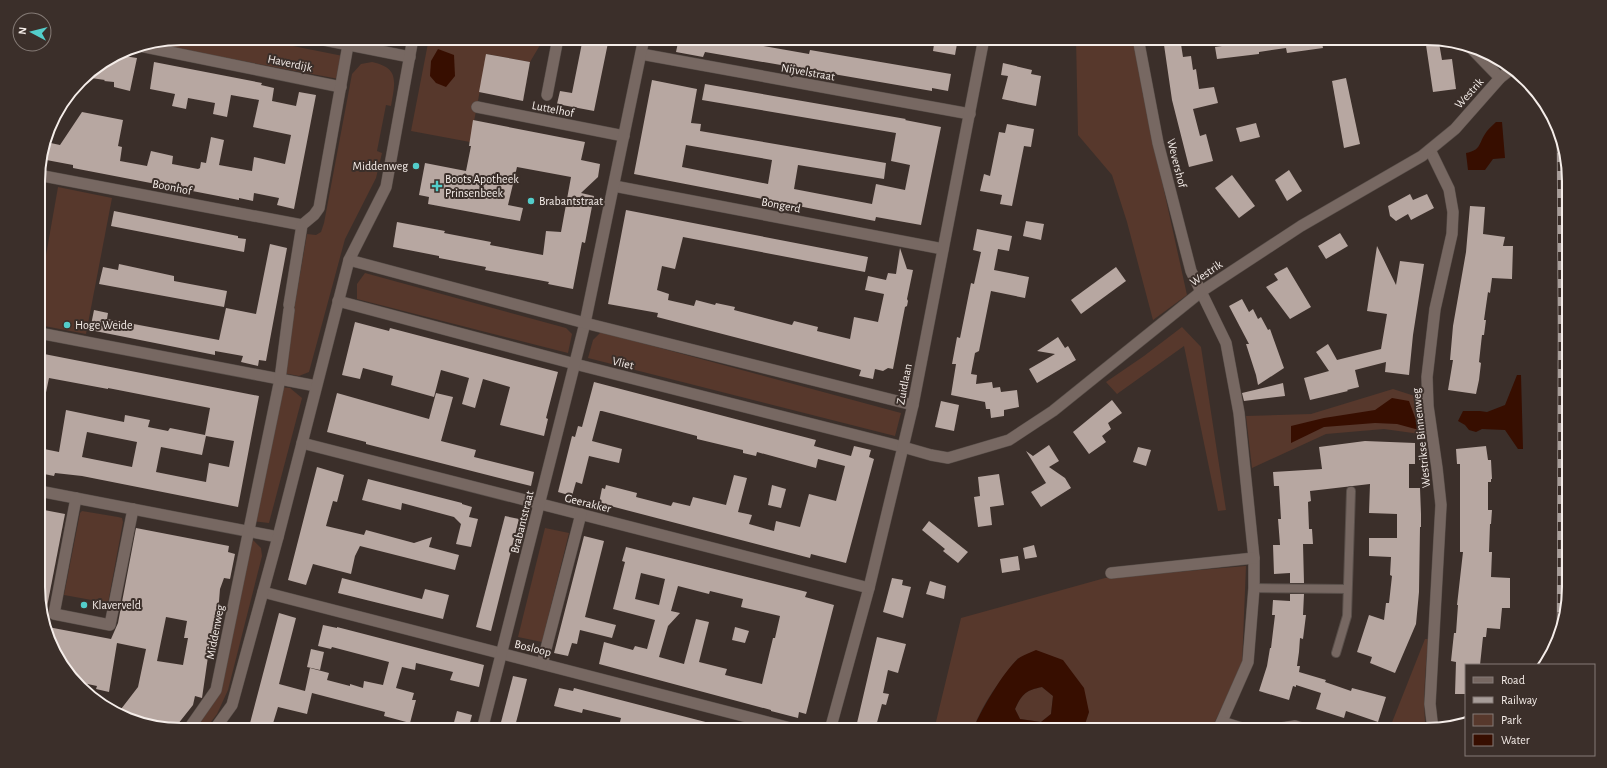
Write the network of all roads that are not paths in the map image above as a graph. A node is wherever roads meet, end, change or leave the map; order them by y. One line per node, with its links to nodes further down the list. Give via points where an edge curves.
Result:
1 (348, 45): 10 (street); 13 (street)
2 (412, 45): 10 (street)
3 (557, 45): 14 (street)
4 (643, 45): 8 (street, Brabantstraat)
5 (983, 45): 16 (street, Zuidlaan)
6 (1139, 45): 24 (street, Wevershof, via 1158,143 1191,271)
7 (152, 48): 13 (street, Haverdijk)
8 (641, 54): 16 (street, Nijvelstraat); 17 (street, Brabantstraat)
9 (1478, 55): 12 (street)
10 (410, 57): 23 (street, via 386,187)
11 (1507, 72): 12 (street, Westrik)
12 (1500, 78): 18 (street, Westrik, via 1455,129)
13 (341, 87): 21 (street, via 319,208)
14 (547, 95)
15 (477, 107): 17 (street, Luttelhof)
16 (970, 114): 22 (street, Zuidlaan)
17 (624, 136): 20 (street, Brabantstraat)
18 (1430, 150): 24 (street, Westrik, via 1302,226); 57 (street, Westrikse Binnenweg, via 1449,189 1453,212 1452,234 1435,309 1427,377 1428,406 1441,505 1430,704)
19 (45, 176): 21 (street, Boonhof)
20 (614, 186): 22 (street, Bongerd); 26 (street, Brabantstraat)
21 (302, 225): 29 (street, Middenweg)
22 (943, 249): 31 (street, Zuidlaan)
23 (349, 260): 25 (street); 26 (street)
24 (1202, 292): 33 (street, Westrik, via 1053,411 1010,440 948,458); 42 (street, via 1226,343 1239,413)
25 (338, 301): 28 (street, Vliet); 30 (street)
26 (586, 323): 28 (street, Brabantstraat); 31 (street)
27 (45, 334): 29 (street)
28 (575, 364): 33 (street, Vliet); 37 (street, Brabantstraat)
29 (280, 379): 30 (street); 40 (street, Middenweg)
30 (316, 386): 32 (street)
31 (913, 405): 33 (street, Zuidlaan)
32 (302, 443): 37 (street, Geerakker); 41 (street)
33 (903, 447): 44 (street, Zuidlaan)
34 (1351, 491): 46 (lane)
35 (45, 492): 36 (street)
36 (76, 498): 38 (street); 38 (street, via 54,614 110,625)
37 (540, 505): 39 (street, Geerakker); 48 (street, Brabantstraat)
38 (133, 509): 40 (street)
39 (581, 514): 44 (street, Geerakker); 50 (street)
40 (249, 531): 41 (street); 51 (street, Middenweg, via 216,690)
41 (278, 537): 47 (street)
42 (1254, 558): 43 (street); 45 (street)
43 (1111, 573)
44 (868, 588): 55 (street, Zuidlaan)
45 (1254, 588): 46 (lane); 56 (street, via 1248,662)
46 (1347, 589): 49 (lane, via 1347,616)
47 (263, 592): 48 (street, Bosloop); 52 (street, via 232,705)
48 (502, 653): 50 (street, Bosloop); 53 (street, Brabantstraat)
49 (1336, 653)
50 (542, 664): 54 (street, Bosloop)
51 (193, 723)
52 (219, 723)
53 (484, 723)
54 (771, 723)
55 (832, 723)
56 (1221, 723)
57 (1432, 723)

